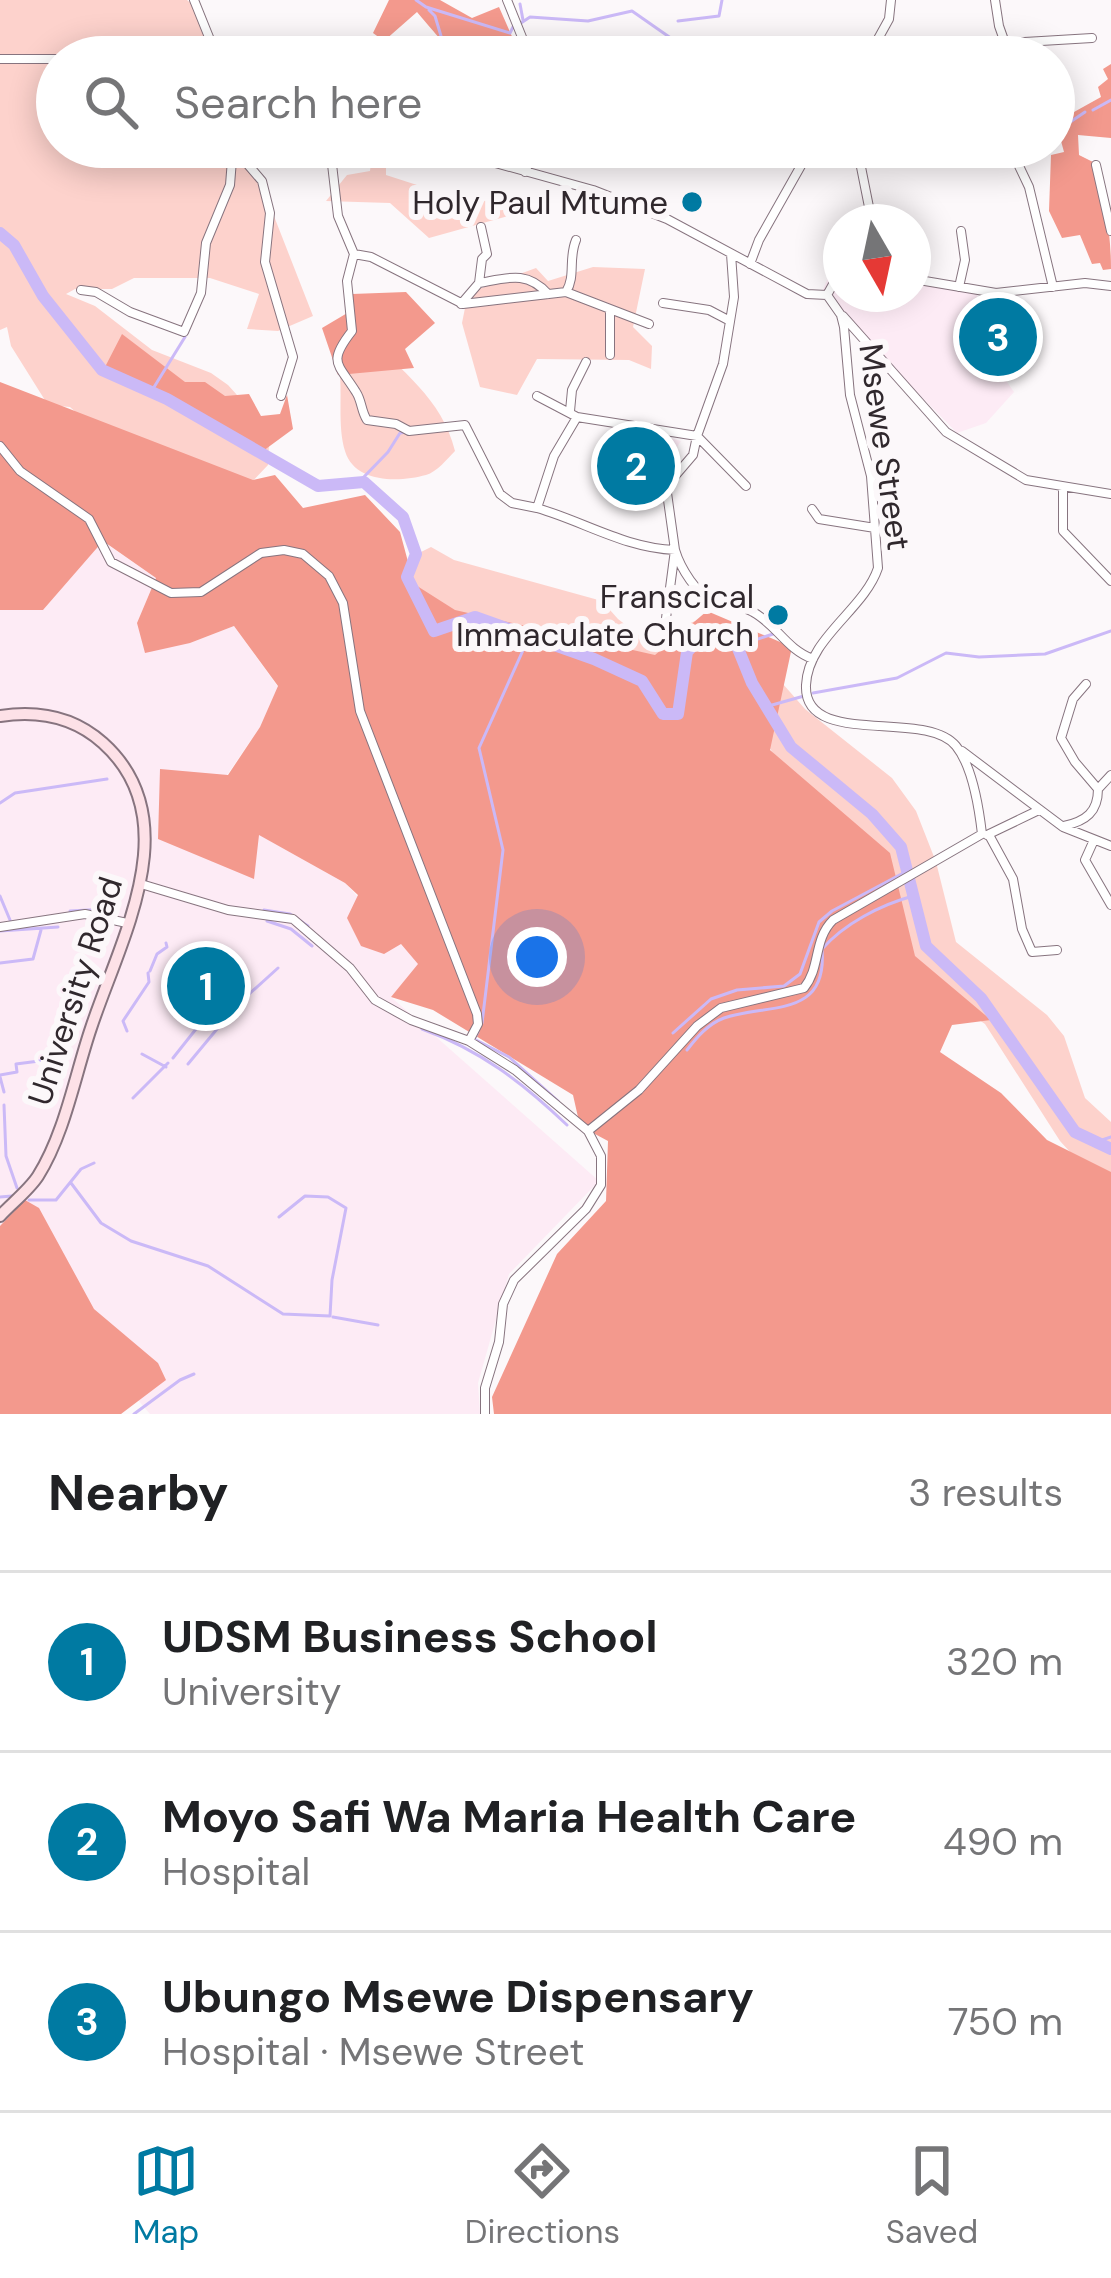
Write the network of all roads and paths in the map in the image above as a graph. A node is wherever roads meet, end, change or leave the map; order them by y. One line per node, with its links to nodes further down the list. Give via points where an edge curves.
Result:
1 (194, 0): 5 (street)
2 (507, 0): 6 (street)
3 (891, 0): 7 (street)
4 (995, 0): 8 (street)
5 (209, 36)
6 (522, 36)
7 (880, 36)
8 (1004, 36)
9 (1092, 38): 10 (street)
10 (1075, 39)
11 (36, 58): 12 (street)
12 (0, 59)
13 (1096, 165): 26 (street)
14 (234, 168): 36 (street, via 184,332)
15 (253, 168): 49 (street, via 270,213 265,262 293,357)
16 (332, 168): 28 (street, via 338,216)
17 (512, 168): 22 (street)
18 (527, 168): 22 (street)
19 (800, 168): 30 (street)
20 (861, 168): 23 (street)
21 (1020, 168): 35 (street)
22 (525, 172): 29 (street, via 667,218)
23 (868, 204)
24 (481, 226): 32 (street, via 488,252)
25 (962, 231): 34 (street)
26 (1111, 231)
27 (576, 240): 37 (street)
28 (354, 254): 41 (street); 57 (street, via 346,281 352,331 336,361 363,415 409,431 465,425 500,494)
29 (730, 254): 30 (street); 45 (street)
30 (750, 264): 39 (street)
31 (931, 282): 34 (street)
32 (479, 284): 38 (street, via 512,275 537,282); 41 (street)
33 (1111, 286): 35 (street)
34 (958, 287): 35 (street, via 1011,294)
35 (1053, 287)
36 (81, 290)
37 (566, 292): 38 (street); 42 (street)
38 (548, 295): 41 (street)
39 (823, 296)
40 (663, 303): 45 (street)
41 (461, 304)
42 (610, 308): 46 (street); 47 (street)
43 (839, 312): 44 (street, Msewe Street)
44 (841, 315): 55 (street, via 946,431 1026,480); 59 (street, Msewe Street)
45 (730, 321): 52 (street)
46 (649, 324)
47 (610, 355)
48 (586, 362): 51 (street, via 576,378)
49 (281, 396)
50 (537, 396): 51 (street)
51 (574, 414): 52 (street); 57 (street)
52 (697, 436): 54 (street); 60 (street, via 690,463 667,493)
53 (0, 446): 79 (street, via 20,471 89,519 111,562 171,593 201,592 261,553 293,551 329,576 343,603 351,675 372,749 477,1014)
54 (746, 486)
55 (1063, 488): 56 (street); 61 (street, via 1063,531)
56 (1111, 494)
57 (537, 508): 60 (street, via 616,541)
58 (812, 509): 59 (street, via 819,519)
59 (875, 528): 63 (street, Msewe Street, via 876,575)
60 (675, 550): 62 (street); 63 (street, via 710,601 752,611)
61 (1111, 581)
62 (663, 641)
63 (813, 659): 66 (street, Msewe Street, via 806,689 830,720 924,729)
64 (1086, 684): 68 (street, via 1072,699 1061,738)
65 (0, 716): 74 (street, University Road, via 57,717 116,756 146,821)
66 (957, 746): 69 (street); 71 (street)
67 (1111, 775): 68 (street)
68 (1098, 789): 70 (street, via 1094,812)
69 (1040, 810): 70 (street); 71 (street)
70 (1063, 826): 72 (street)
71 (986, 835): 78 (street, via 1013,879 1032,952); 80 (street, via 826,927 804,988 721,1008)
72 (1094, 840): 73 (street); 75 (street, via 1085,860)
73 (1111, 846)
74 (142, 884): 76 (street, University Road); 79 (street, via 292,919 375,1000)
75 (1111, 905)
76 (127, 923): 77 (street, via 85,914); 81 (street, University Road, via 47,1155 37,1178)
77 (0, 927)
78 (1057, 950)
79 (469, 1041): 80 (street)
80 (588, 1131): 82 (street, via 601,1156 602,1185 514,1280)
81 (0, 1216)
82 (485, 1414)

